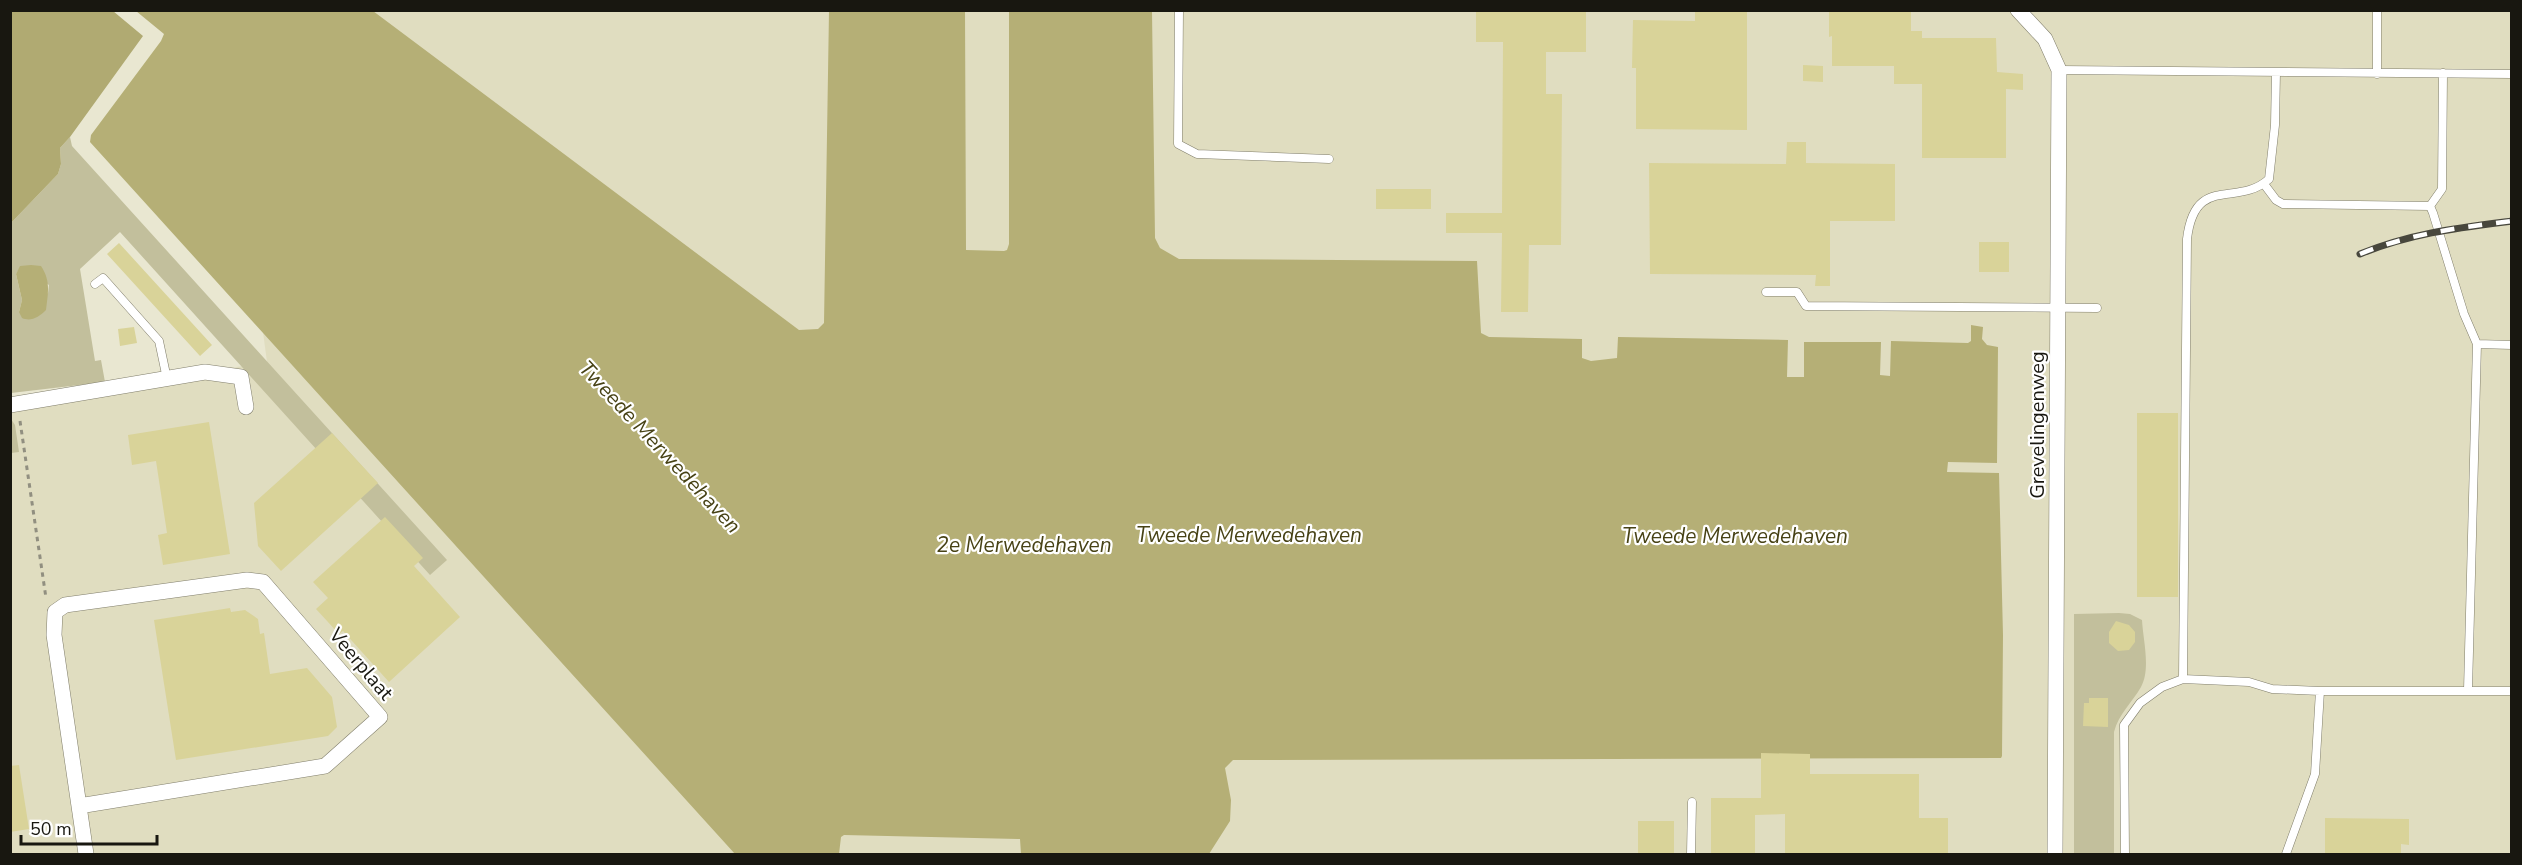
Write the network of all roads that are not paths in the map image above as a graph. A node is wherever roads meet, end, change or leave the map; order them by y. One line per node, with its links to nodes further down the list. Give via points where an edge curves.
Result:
1 (1179, 10): 9 (lane, via 1178,144 1197,154)
2 (2018, 10): 4 (street, Grevelingenweg, via 2045,39)
3 (2377, 10): 7 (lane)
4 (2059, 70): 5 (lane); 15 (street, Grevelingenweg)
5 (2276, 72): 7 (lane); 10 (lane, via 2273,162)
6 (2443, 73): 7 (lane); 8 (lane); 11 (lane, via 2442,189)
7 (2377, 74)
8 (2511, 74)
9 (1329, 159)
10 (2264, 184): 11 (lane, via 2276,200 2295,206); 21 (lane, via 2214,196 2204,201 2189,220)
11 (2430, 206): 16 (lane)
12 (95, 284): 18 (lane, via 103,278 159,341)
13 (1766, 292): 15 (lane, via 1797,292 1806,306)
14 (2097, 308): 15 (lane)
15 (2058, 309): 29 (street, Grevelingenweg)
16 (2477, 345): 17 (lane); 22 (lane)
17 (2511, 345)
18 (167, 379): 19 (street); 20 (street, via 205,372 241,377)
19 (14, 405)
20 (246, 407)
21 (2183, 680): 23 (lane, via 2249,682 2272,689); 30 (lane, via 2162,687 2140,703 2124,725)
22 (2469, 690): 23 (lane); 24 (lane)
23 (2320, 691): 31 (lane, via 2314,774)
24 (2511, 691)
25 (1692, 802): 28 (lane)
26 (79, 806): 26 (street, Veerplaat, via 54,635 55,612 65,605 247,580 264,582 380,717 325,766); 27 (street)
27 (86, 855)
28 (1691, 855)
29 (2055, 855)
30 (2125, 855)
31 (2286, 855)

